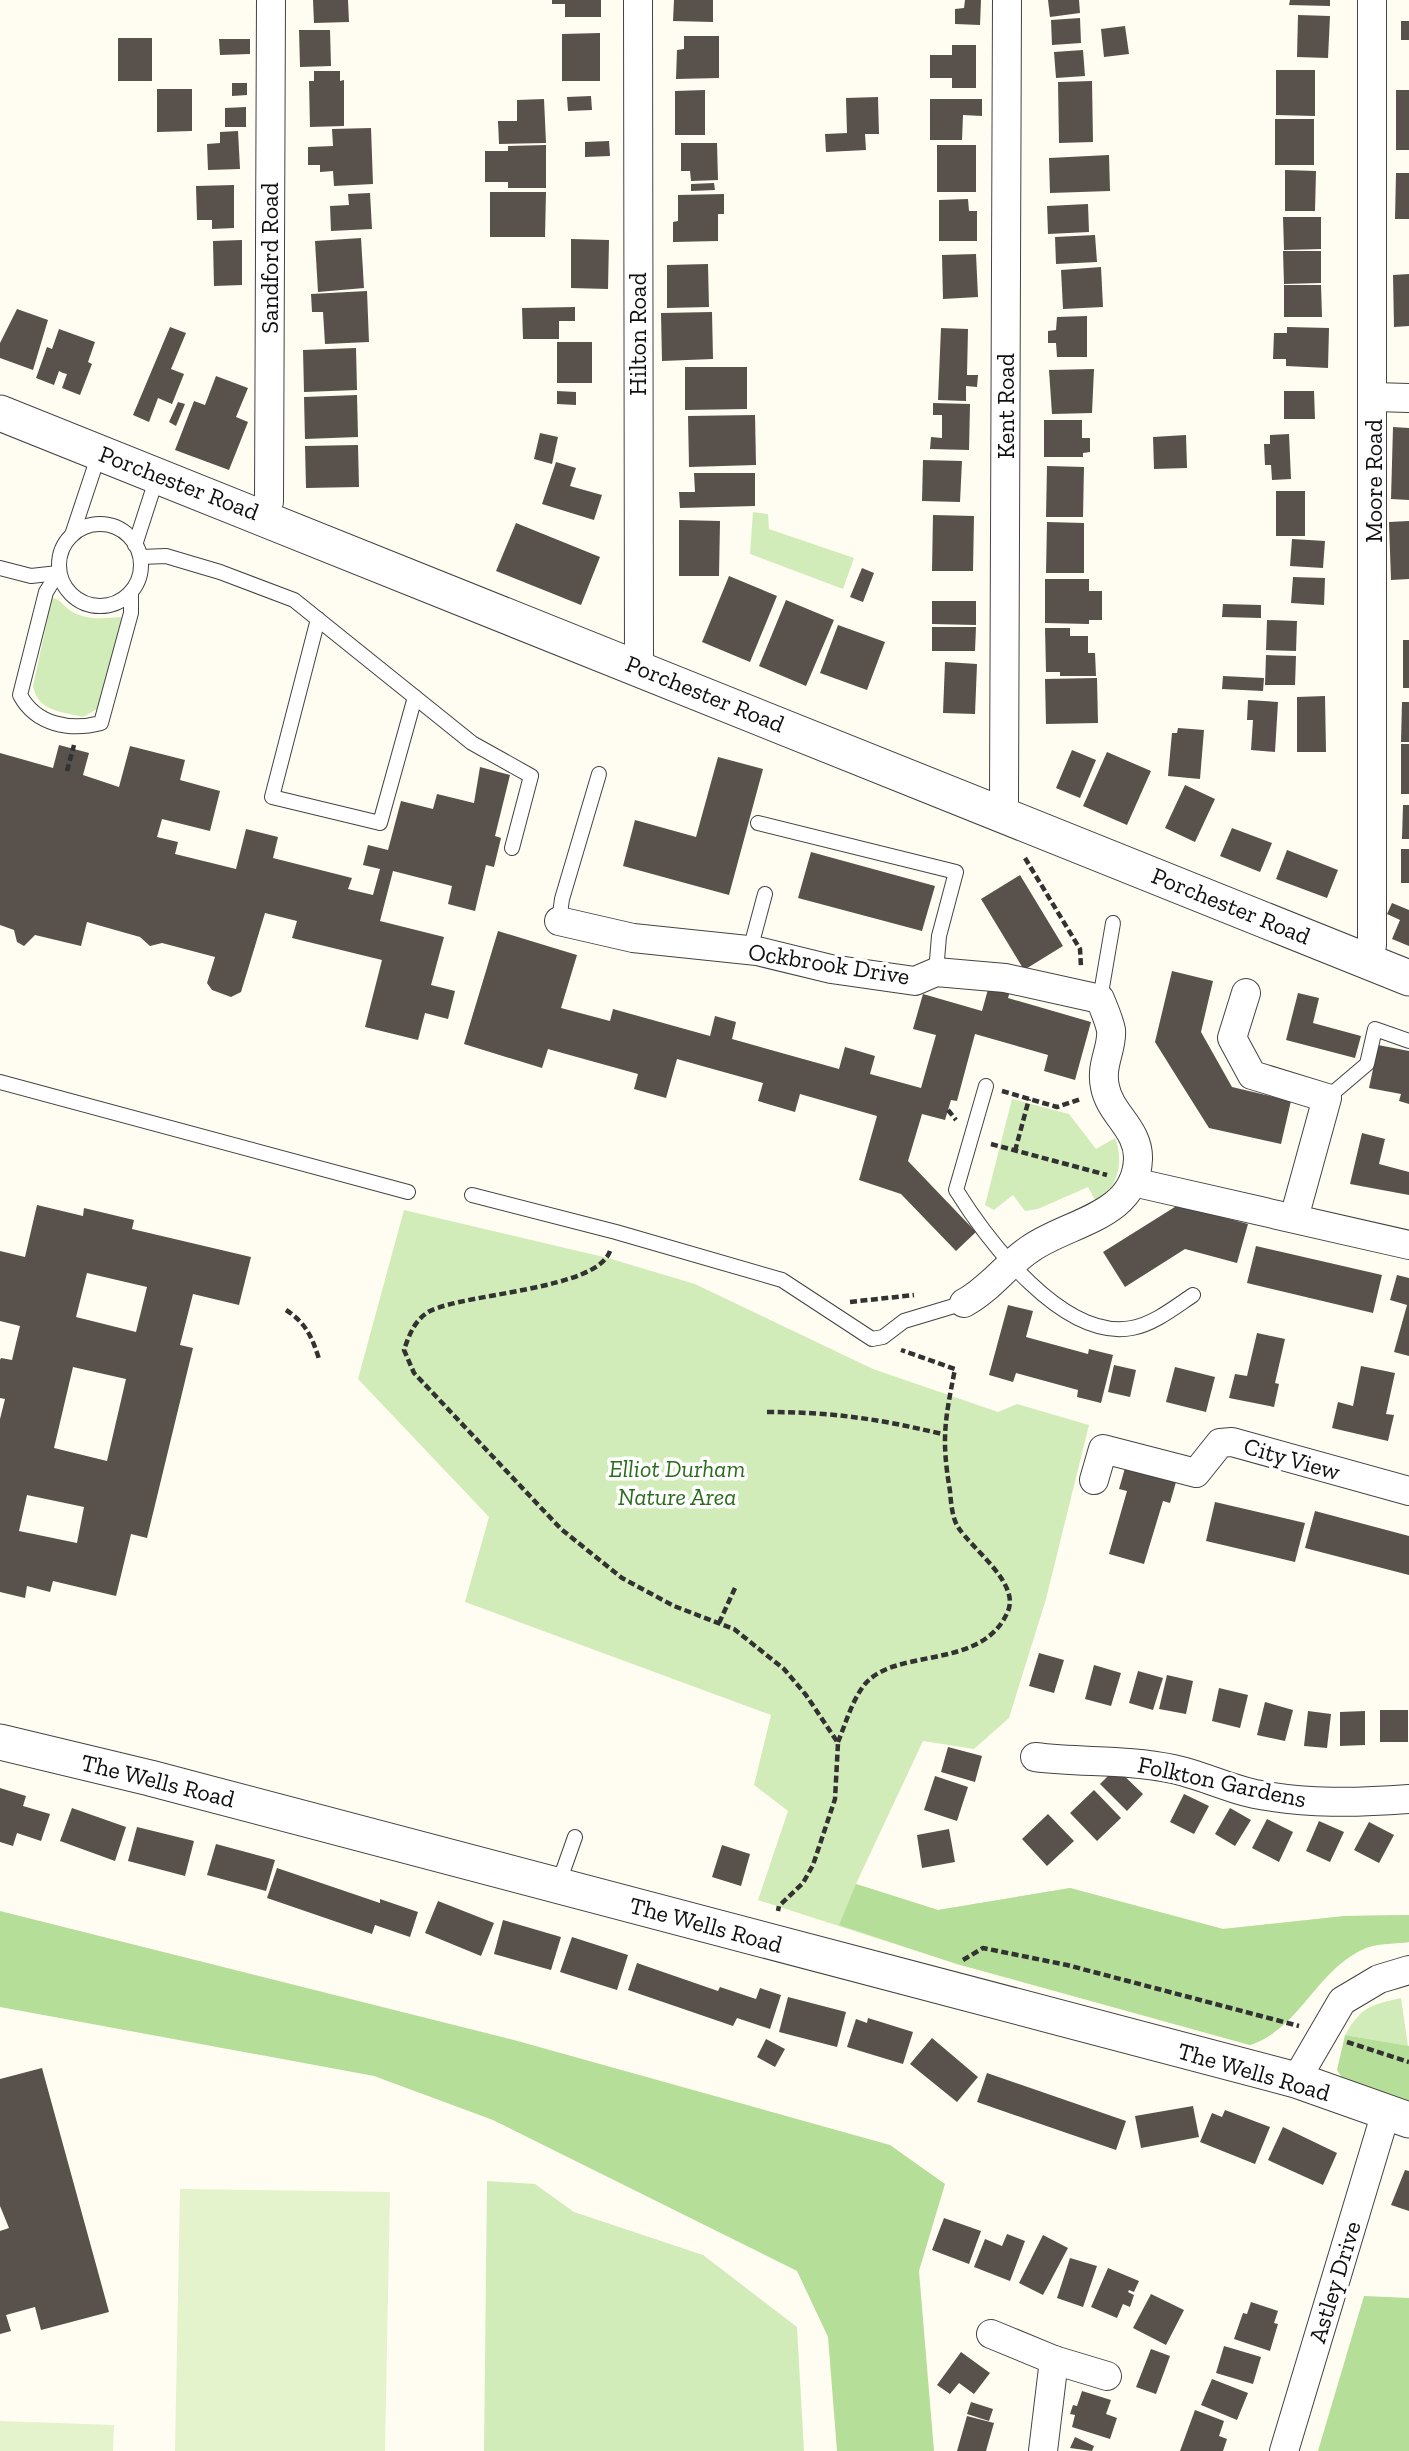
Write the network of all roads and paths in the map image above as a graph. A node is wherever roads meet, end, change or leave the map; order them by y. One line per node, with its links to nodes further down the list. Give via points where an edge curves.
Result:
1 (271, 0): 10 (street, Sandford Road, via 269,502)
2 (638, 0): 17 (street, Hilton Road)
3 (1007, 0): 22 (street, Kent Road, via 1007,588 1004,801)
4 (1372, 0): 5 (street, Moore Road)
5 (1374, 397): 6 (street); 30 (street, Moore Road, via 1373,945)
6 (1409, 398)
7 (0, 413): 8 (street, Porchester Road)
8 (99, 452): 9 (street, Porchester Road); 11 (lane)
9 (158, 475): 10 (street, Porchester Road); 12 (lane)
10 (263, 515): 17 (street, Porchester Road)
11 (72, 535): 12 (lane, via 92,524 109,525 124,532); 14 (lane, via 58,557)
12 (138, 551): 15 (lane, via 139,581); 16 (lane, via 220,572 294,600)
13 (0, 568): 14 (lane, via 31,576)
14 (58, 573): 15 (lane, via 65,590 96,607); 19 (lane, via 46,592 20,695 27,710 41,718)
15 (131, 596): 19 (lane, via 131,613 102,723)
16 (318, 619): 18 (lane); 18 (lane, via 272,797 380,823)
17 (639, 667): 22 (street, Porchester Road)
18 (415, 697): 24 (lane, via 472,743 531,776)
19 (78, 728): 20 (path)
20 (67, 771)
21 (599, 774): 27 (lane)
22 (1000, 812): 30 (street, Porchester Road)
23 (758, 823): 31 (lane, via 956,872 939,936)
24 (512, 848)
25 (1024, 856): 34 (path, via 1080,949)
26 (765, 894): 29 (lane)
27 (559, 921): 29 (street, Ockbrook Drive, via 608,945)
28 (1113, 923): 34 (lane)
29 (750, 950): 31 (street, Ockbrook Drive, via 831,969 915,981)
30 (1369, 961): 32 (street, Porchester Road)
31 (936, 972): 34 (street, Ockbrook Drive, via 1004,978)
32 (1409, 978)
33 (1246, 993): 39 (street, via 1233,1038 1252,1075)
34 (1087, 997): 38 (street, via 1111,1032 1102,1068)
35 (1409, 1041): 39 (lane, via 1375,1030 1367,1064)
36 (0, 1082): 45 (lane)
37 (986, 1086): 40 (path); 42 (lane)
38 (1105, 1091): 40 (path, via 1057,1107); 44 (street, via 1136,1140)
39 (1327, 1098): 47 (street)
40 (1028, 1099): 43 (path)
41 (948, 1110): 42 (path)
42 (972, 1139): 43 (path); 50 (lane, via 956,1190)
43 (1016, 1151): 44 (path)
44 (1133, 1182): 47 (street); 50 (street, via 1112,1207)
45 (408, 1192)
46 (472, 1195): 54 (lane, via 782,1280)
47 (1294, 1218): 48 (street)
48 (1408, 1249)
49 (608, 1258): 63 (path, via 579,1276 428,1311 412,1328 404,1350 414,1373 561,1529 622,1578 674,1606)
50 (1012, 1261): 52 (lane, via 1075,1319 1100,1327 1132,1328); 53 (street)
51 (916, 1294): 54 (path)
52 (1193, 1295)
53 (964, 1303): 56 (lane, via 904,1321)
54 (822, 1307): 56 (lane, via 872,1339)
55 (286, 1310): 57 (path, via 310,1332)
56 (883, 1337): 59 (path, via 898,1349 955,1369)
57 (319, 1359)
58 (767, 1412): 59 (path, via 825,1412)
59 (943, 1434): 65 (path, via 957,1526 999,1577 1008,1593 1008,1611 992,1635 971,1648 887,1670 863,1686)
60 (1093, 1484): 61 (street, City View, via 1103,1449 1196,1473 1220,1443 1232,1442 1280,1448)
61 (1407, 1485)
62 (735, 1588): 63 (path)
63 (719, 1623): 65 (path, via 734,1629 784,1668)
64 (0, 1742): 69 (street, The Wells Road)
65 (838, 1743): 70 (path, via 835,1799 813,1865 779,1906)
66 (1035, 1757): 67 (street, Folkton Gardens, via 1076,1762 1110,1759 1174,1769 1254,1794 1332,1804)
67 (1409, 1799)
68 (575, 1837): 69 (lane)
69 (558, 1886): 70 (street, The Wells Road)
70 (770, 1942): 72 (street, The Wells Road)
71 (1409, 1970): 73 (street, via 1379,1979 1342,2001)
72 (943, 1989): 73 (path, via 957,1964 983,1948 1067,1965); 75 (street, The Wells Road)
73 (1322, 2033): 74 (path); 75 (street)
74 (1409, 2062)
75 (1296, 2080): 76 (street, The Wells Road)
76 (1398, 2116): 81 (street, Astley Drive)
77 (991, 2334): 78 (street)
78 (1054, 2360): 79 (street); 80 (street)
79 (1107, 2376)
80 (1043, 2451)
81 (1283, 2451)

